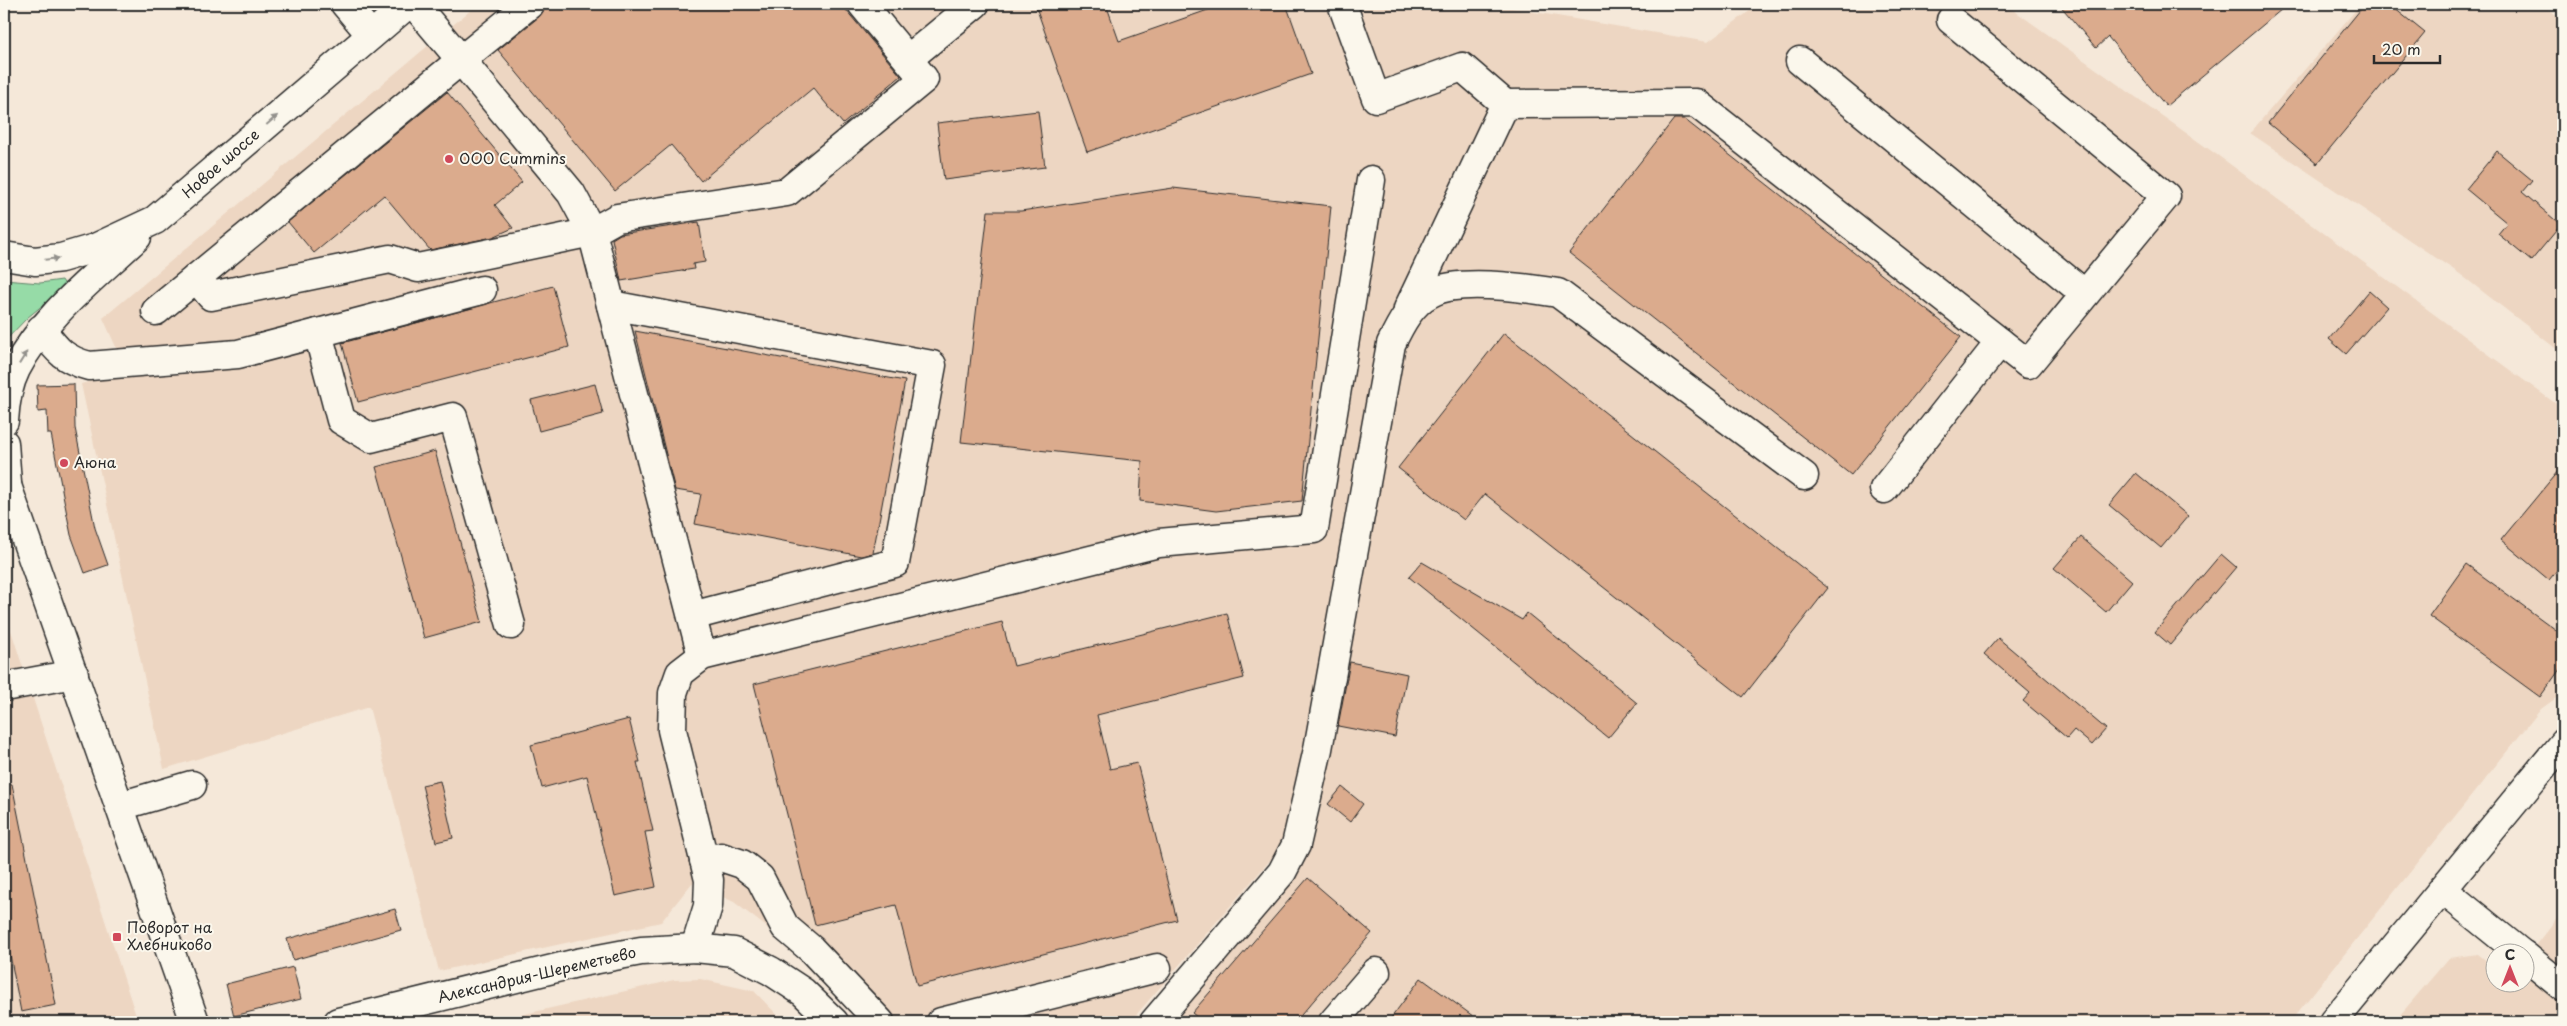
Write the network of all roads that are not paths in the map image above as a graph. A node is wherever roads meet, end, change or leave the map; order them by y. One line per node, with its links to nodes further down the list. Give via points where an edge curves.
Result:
1 (345, 4): 9 (main road)
2 (408, 4): 9 (main road, Новое шоссе)
3 (414, 4): 11 (main road)
4 (530, 4): 11 (main road)
5 (862, 4): 10 (main road)
6 (975, 4): 10 (main road)
7 (1342, 4): 13 (main road, via 1376,98 1462,67)
8 (1951, 20): 20 (main road, via 2166,196)
9 (372, 35): 15 (main road, Новое шоссе, one-way to 9)
10 (908, 59): 16 (main road, via 924,79 787,192 617,218)
11 (461, 60): 16 (main road, via 571,193); 18 (main road)
12 (1800, 61): 20 (main road)
13 (1505, 104): 23 (main road); 26 (main road, via 1696,103)
14 (1371, 180): 34 (main road, via 1314,529 1159,543)
15 (155, 220): 17 (main road, Новое шоссе, one-way to 15, via 35,261 61,258 96,248); 24 (main road)
16 (592, 232): 18 (main road, via 418,268 390,259 210,296); 21 (main road)
17 (4, 256)
18 (196, 278): 22 (main road)
19 (482, 290): 25 (main road)
20 (2085, 294): 26 (main road, via 2028,364)
21 (611, 305): 32 (main road); 32 (main road, via 932,365 895,563)
22 (156, 311)
23 (1404, 318): 29 (main road, via 1430,293 1449,287 1515,286 1558,293); 53 (main road, via 1391,344 1318,749 1296,845 1282,872)
24 (41, 329): 25 (main road, via 56,350 70,361 89,366 238,354); 27 (main road, one-way to 24, via 6,398 15,370)
25 (318, 333): 33 (main road, via 341,420 371,438 453,417)
26 (2000, 342): 30 (main road)
27 (4, 421)
28 (4, 442): 31 (main road)
29 (1804, 476)
30 (1884, 489)
31 (7, 490): 35 (main road)
32 (692, 616): 34 (main road)
33 (511, 625)
34 (702, 656): 40 (main road, via 680,673 673,693 672,730)
35 (74, 674): 36 (main road); 39 (main road)
36 (4, 687)
37 (2563, 743): 41 (main road)
38 (192, 785): 39 (main road)
39 (120, 806): 48 (main road)
40 (704, 860): 43 (main road, via 709,880 708,906); 51 (main road, via 721,857 742,864 760,878 784,927 811,949)
41 (2443, 890): 42 (main road); 55 (main road)
42 (2510, 944)
43 (695, 948): 49 (main road, Александрия-Шереметьево, via 641,951 578,963); 50 (main road, Александрия-Шереметьево, via 734,952 771,971 803,992)
44 (2534, 962): 47 (main road)
45 (1157, 968): 52 (main road)
46 (1376, 972): 54 (main road)
47 (2562, 983)
48 (195, 1022)
49 (338, 1022)
50 (834, 1022)
51 (880, 1022)
52 (941, 1022)
53 (1154, 1022)
54 (1333, 1022)
55 (2334, 1022)

